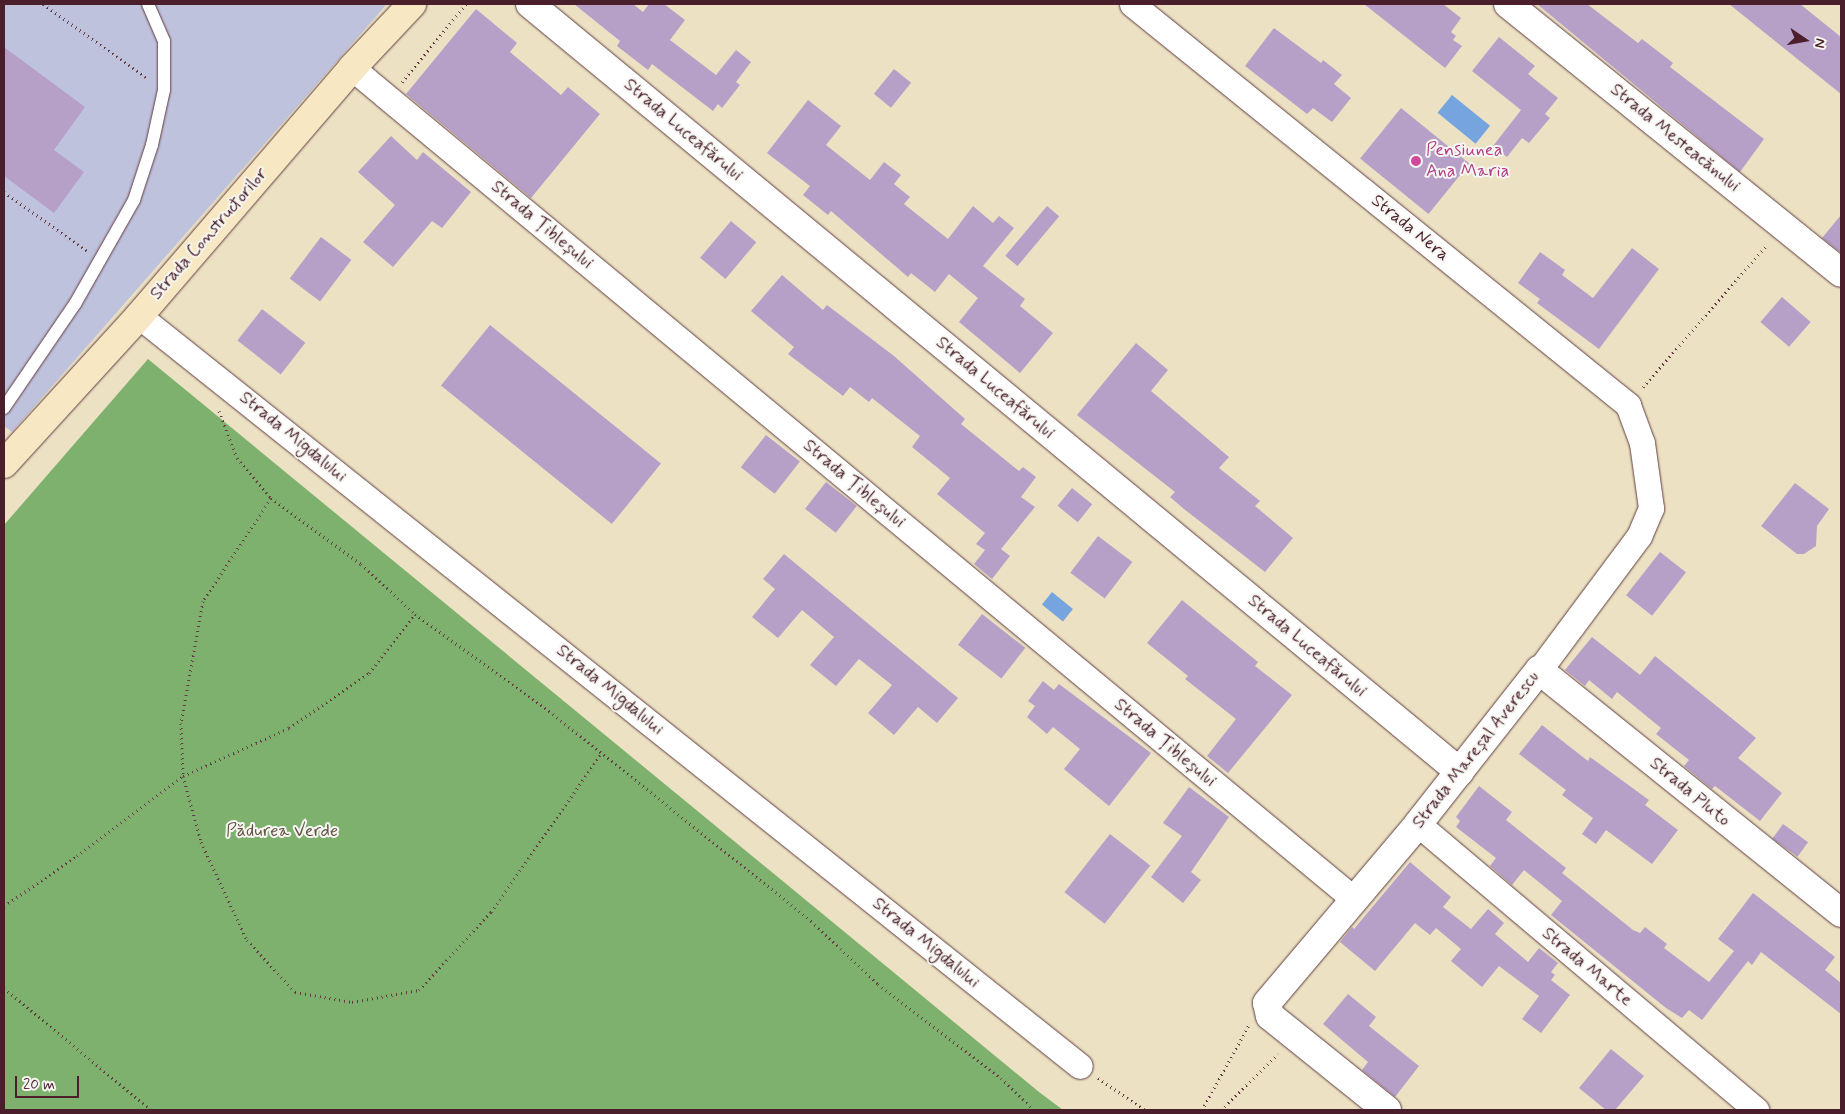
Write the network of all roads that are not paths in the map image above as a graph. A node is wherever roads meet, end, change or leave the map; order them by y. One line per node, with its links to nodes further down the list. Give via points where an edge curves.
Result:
1 (148, 4): 9 (lane, via 164,41 164,90 152,145 134,200 75,304)
2 (412, 4): 6 (main road, Strada Constructorilor)
3 (530, 4): 13 (street, Strada Luceafărului)
4 (1132, 4): 11 (street, Strada Nera, via 1628,405 1642,443)
5 (1508, 4): 7 (street, Strada Mesteacănului)
6 (352, 68): 8 (main road, Strada Constructorilor); 15 (street, Strada Țibleșului)
7 (1841, 274)
8 (138, 316): 10 (main road, Strada Constructorilor); 17 (street, Strada Migdalului)
9 (4, 408)
10 (5, 462)
11 (1649, 478): 12 (street, Strada Mareșal Averescu, via 1651,508 1639,536)
12 (1539, 670): 13 (street, Strada Mareșal Averescu); 16 (street, Strada Pluto)
13 (1460, 772): 14 (street, Strada Mareșal Averescu)
14 (1418, 824): 15 (street, Strada Mareșal Averescu); 19 (street, Strada Marte)
15 (1355, 900): 18 (street, Strada Mareșal Averescu, via 1267,1003 1270,1016)
16 (1841, 913)
17 (1080, 1066)
18 (1387, 1110)
19 (1756, 1110)

